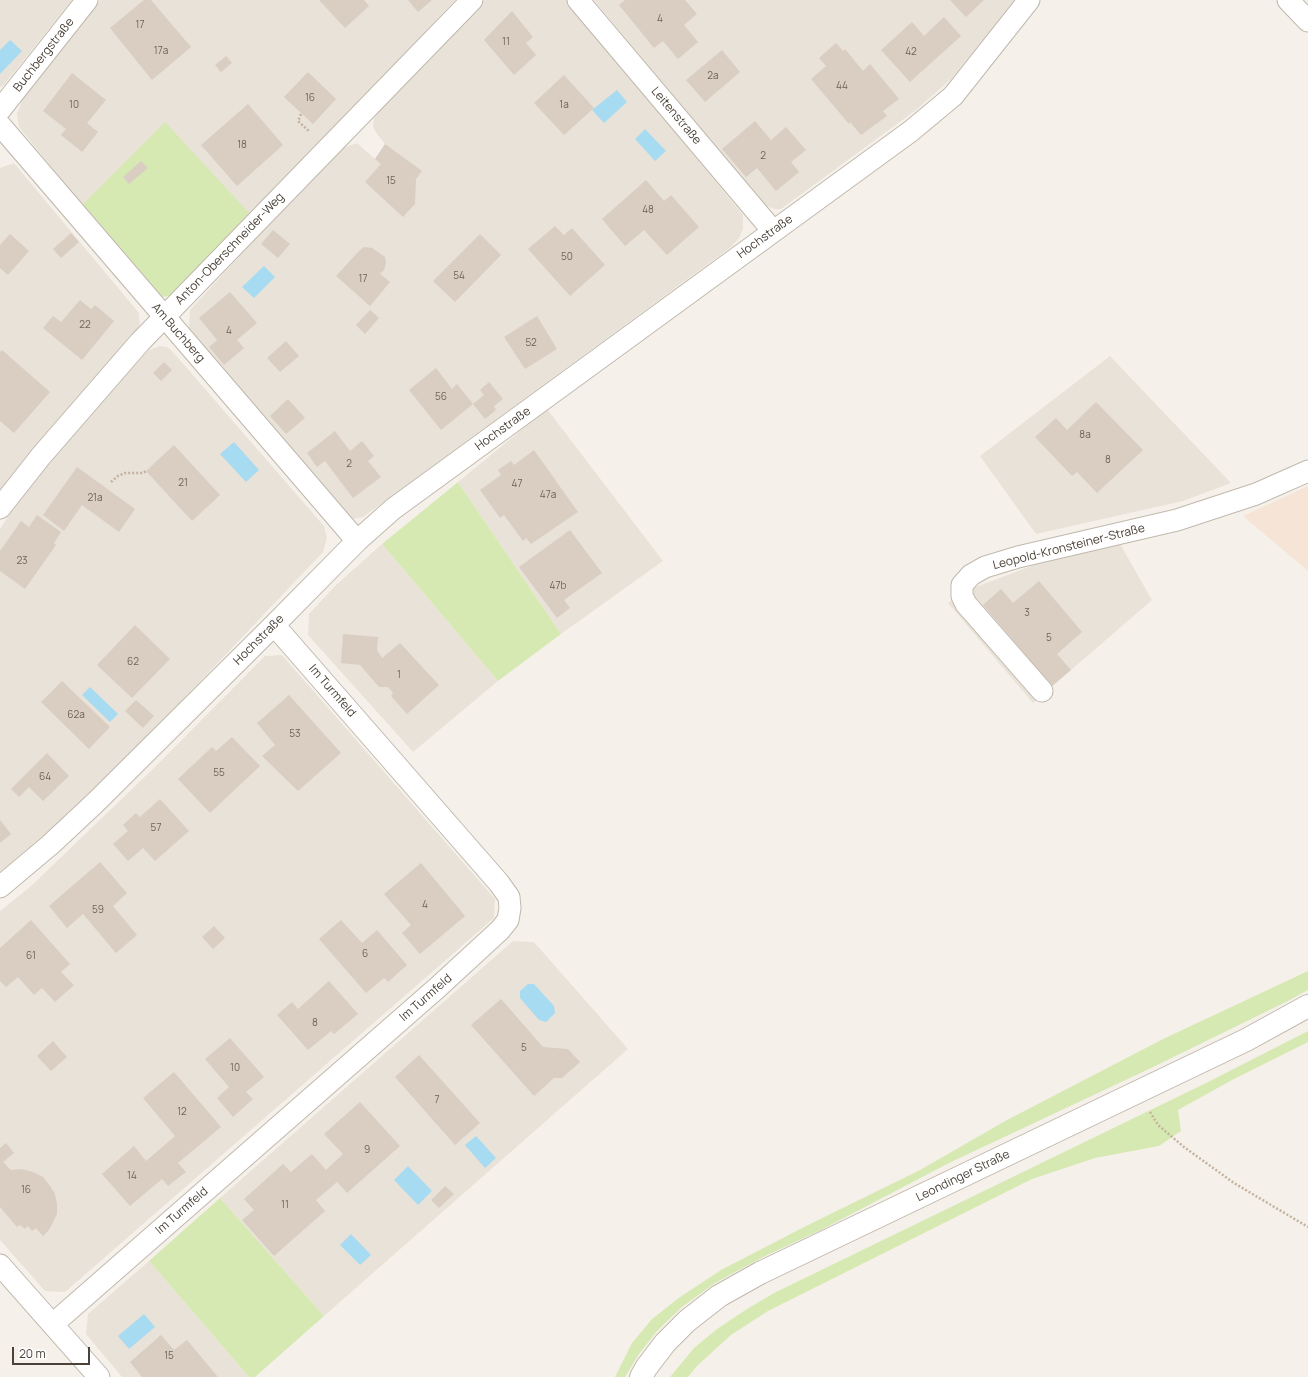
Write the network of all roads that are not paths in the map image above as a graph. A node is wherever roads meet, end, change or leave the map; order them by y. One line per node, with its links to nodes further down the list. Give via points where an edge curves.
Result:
1 (87, 0): 7 (street, Buchbergstraße)
2 (472, 0): 10 (street, Anton-Oberschneider-Weg)
3 (578, 0): 9 (street, Leitenstraße)
4 (1029, 0): 9 (street, Hochstraße, via 953,96 911,131)
5 (1288, 0): 6 (street)
6 (1308, 21)
7 (0, 110)
8 (0, 125): 10 (street, Am Buchberg)
9 (773, 231): 13 (street, Hochstraße, via 393,509)
10 (164, 318): 12 (street, Anton-Oberschneider-Weg, via 41,456); 13 (street, Am Buchberg)
11 (1308, 471): 15 (street, Leopold-Kronsteiner-Straße, via 1256,494 1177,520 1018,557 985,567 971,575 962,585 962,596 966,604)
12 (0, 508)
13 (357, 541): 14 (street, Hochstraße)
14 (274, 625): 16 (street, Hochstraße, via 96,802); 19 (street, Im Turmfeld, via 499,883 509,897 508,920 442,984)
15 (1042, 691)
16 (0, 887)
17 (1308, 1006): 21 (street, Leondinger Straße, via 1246,1040 760,1272 720,1296 687,1321 665,1343)
18 (0, 1265): 19 (street)
19 (53, 1324): 20 (street)
20 (99, 1377)
21 (641, 1377)

